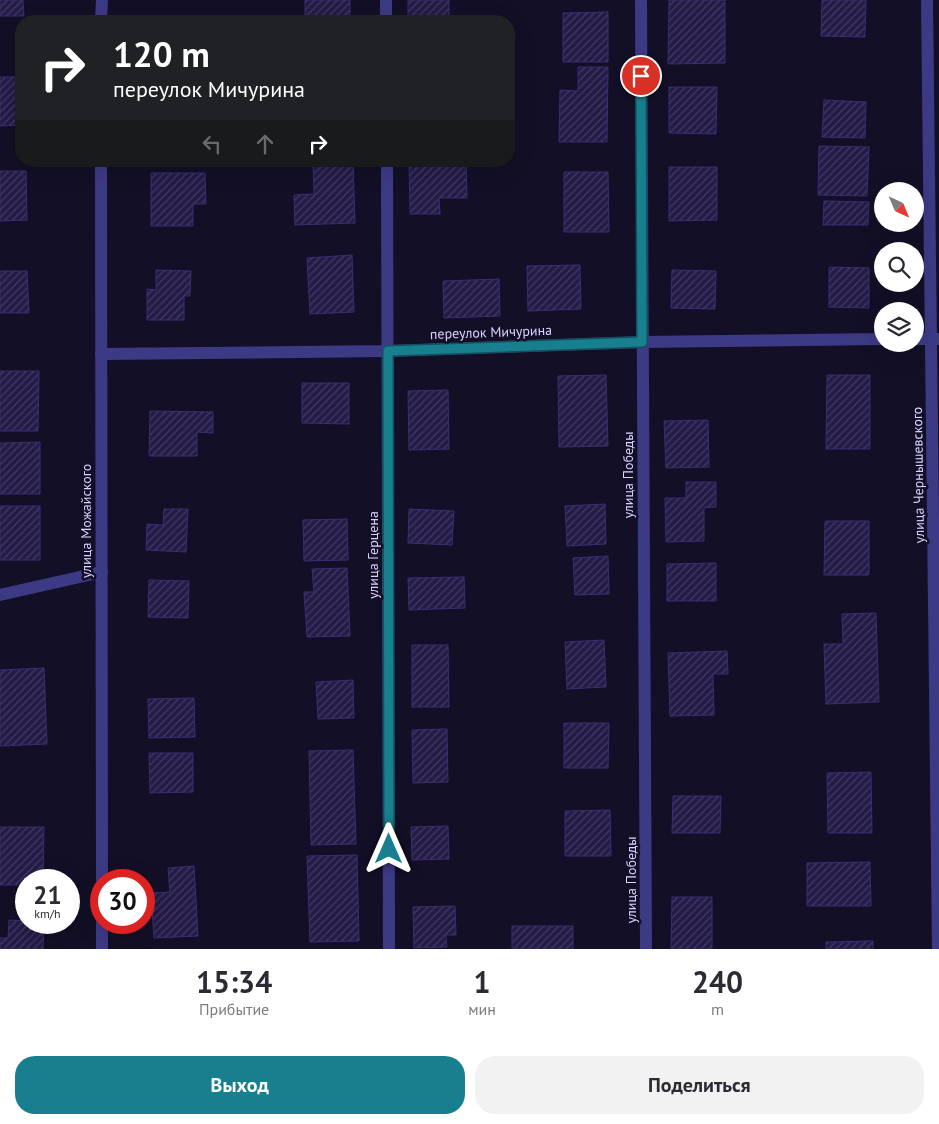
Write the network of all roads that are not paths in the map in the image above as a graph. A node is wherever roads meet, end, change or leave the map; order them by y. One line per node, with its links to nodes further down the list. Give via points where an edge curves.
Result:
1 (102, 0): 5 (street)
2 (386, 0): 6 (street)
3 (641, 0): 11 (street, улица Победы)
4 (927, 0): 10 (street, улица Чернышевского)
5 (102, 15)
6 (386, 15)
7 (101, 167): 13 (street, улица Можайского)
8 (386, 167): 12 (street, улица Герцена)
9 (874, 339): 11 (street, переулок Мичурина)
10 (935, 339): 21 (street, улица Чернышевского)
11 (642, 342): 12 (street, переулок Мичурина); 20 (street, улица Победы)
12 (388, 351): 13 (street, переулок Мичурина); 19 (street, улица Герцена)
13 (100, 354): 14 (street, улица Можайского)
14 (102, 572): 15 (street); 16 (street, улица Можайского)
15 (0, 595)
16 (102, 869)
17 (102, 934): 18 (street)
18 (102, 949)
19 (389, 949)
20 (646, 949)
21 (938, 949)

